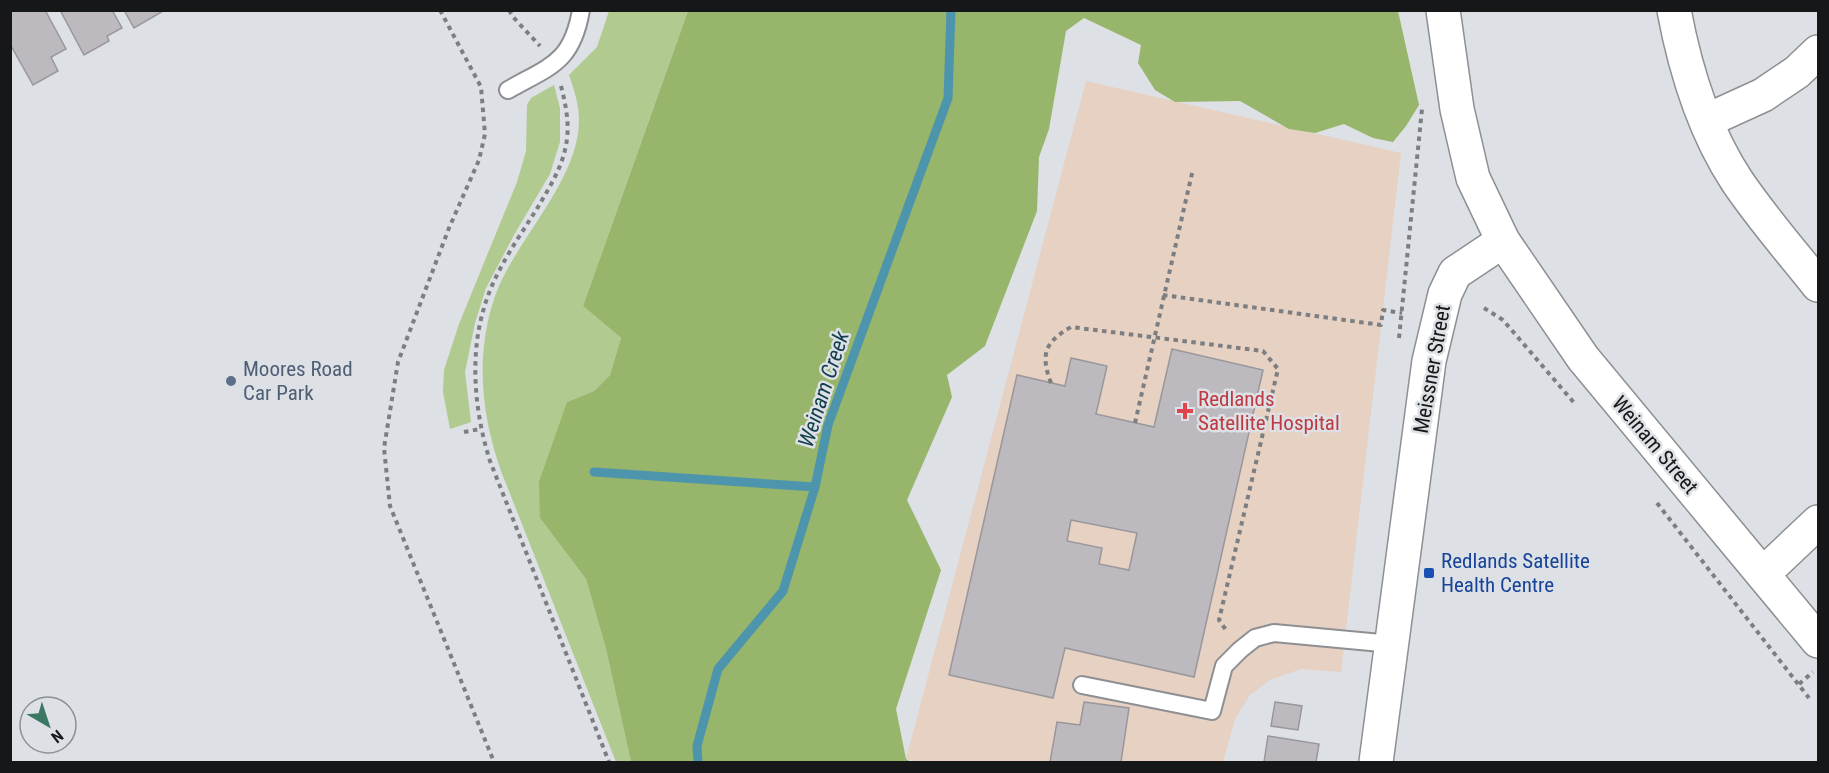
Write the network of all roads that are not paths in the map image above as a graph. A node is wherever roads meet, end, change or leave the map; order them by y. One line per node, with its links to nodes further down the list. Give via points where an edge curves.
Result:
1 (581, 10): 5 (lane, via 567,53)
2 (1443, 10): 7 (street, via 1473,178)
3 (1674, 10): 6 (street, via 1680,45)
4 (1818, 52): 6 (street, via 1763,95)
5 (508, 90)
6 (1706, 121): 8 (street, via 1736,179)
7 (1503, 241): 10 (street, Weinam Street, via 1583,358); 12 (street, Meissner Street, via 1455,273 1445,294 1429,361)
8 (1818, 285)
9 (1818, 522): 10 (street)
10 (1763, 574): 11 (street, Weinam Street)
11 (1818, 642)
12 (1392, 644): 13 (lane, via 1274,633 1255,638 1224,666 1212,711); 14 (street, Meissner Street)
13 (1082, 685)
14 (1376, 762)

